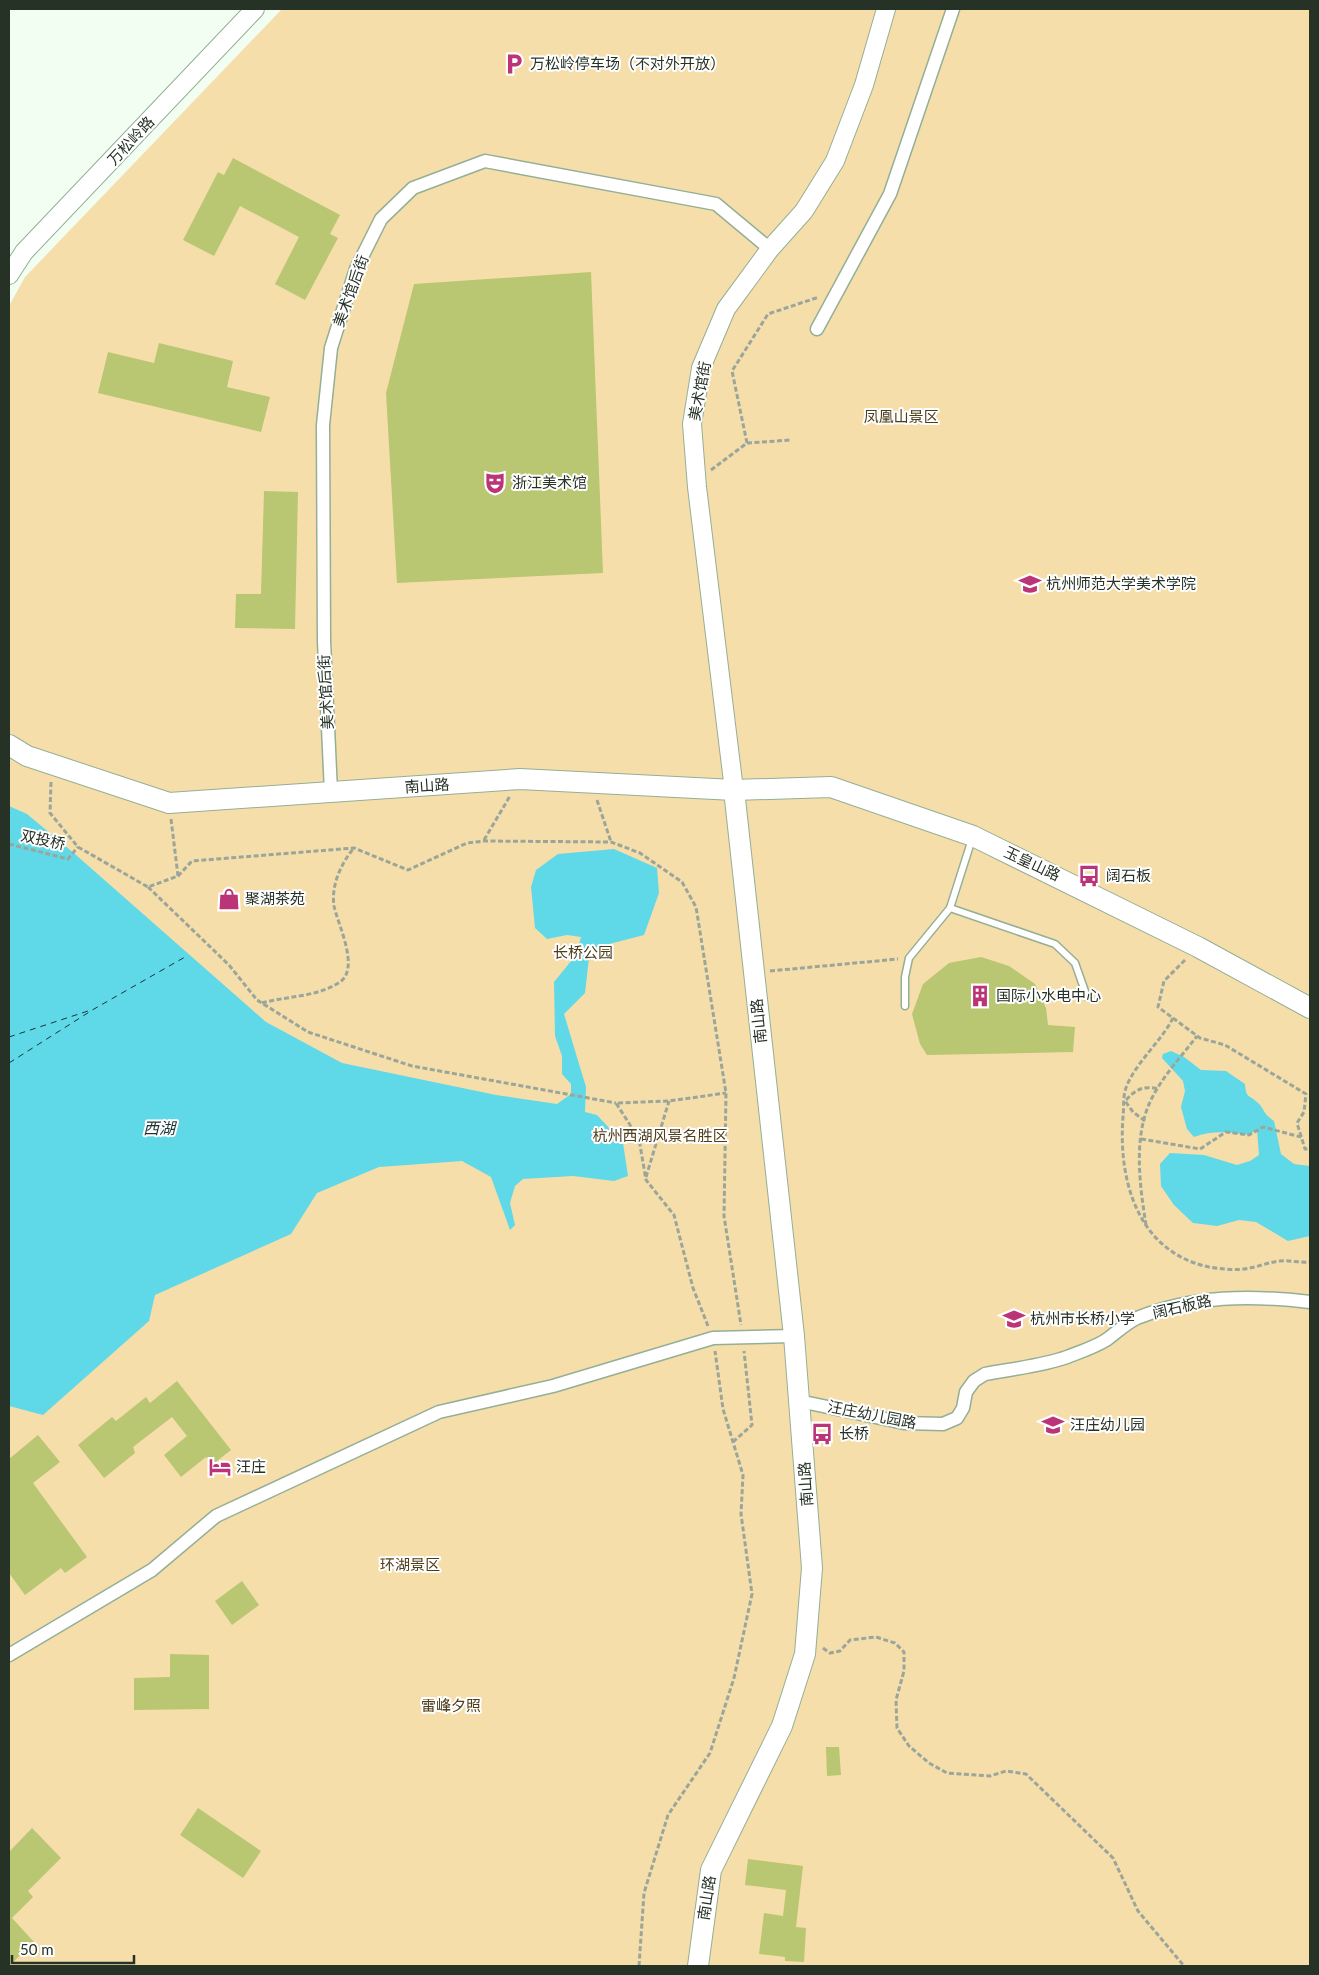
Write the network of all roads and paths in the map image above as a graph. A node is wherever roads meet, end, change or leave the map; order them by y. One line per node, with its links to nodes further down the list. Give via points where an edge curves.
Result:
1 (255, 9): 5 (street, 万松岭路, via 24,252)
2 (886, 9): 4 (street, 美术馆街, via 864,85 835,161 804,211)
3 (953, 9): 6 (street, via 890,194)
4 (770, 249): 10 (street, 美术馆街, via 726,310 701,368 692,424); 16 (street, 美术馆后街, via 716,204 485,161 413,188 381,219 356,269 332,348 323,425 324,641)
5 (9, 275)
6 (838, 291): 7 (street); 9 (path, via 768,314 732,371)
7 (818, 329)
8 (791, 440): 9 (path)
9 (747, 442): 10 (path)
10 (697, 481): 15 (street, 美术馆街)
11 (9, 745): 12 (main road, 南山路, via 27,756)
12 (51, 764): 17 (main road, 南山路); 22 (path, via 50,813)
13 (520, 779): 14 (main road, 南山路); 16 (main road, 南山路); 19 (path)
14 (591, 783): 15 (main road, 南山路); 20 (path)
15 (734, 790): 18 (main road, 玉皇山路, via 831,786); 29 (main road, 南山路)
16 (331, 792): 17 (main road, 南山路)
17 (169, 803): 24 (path)
18 (973, 836): 26 (lane); 27 (main road, 玉皇山路)
19 (484, 841): 20 (path); 23 (path, via 466,843 408,870)
20 (611, 842): 37 (path, via 640,853 682,882 696,907)
21 (9, 844): 22 (path, 双投桥, via 68,859)
22 (78, 847): 25 (path)
23 (354, 848): 24 (path, via 192,861); 31 (path, via 337,875 334,905 349,966 346,977 313,993)
24 (178, 876): 25 (path)
25 (148, 887): 31 (path, via 229,965)
26 (950, 908): 28 (lane); 30 (lane, via 1055,944 1075,962)
27 (1198, 946): 33 (main road, 玉皇山路); 34 (path, via 1164,981 1158,1007)
28 (909, 958): 29 (path); 32 (lane)
29 (754, 973): 50 (main road, 南山路)
30 (1087, 997)
31 (262, 1003): 41 (path, via 308,1032 412,1066)
32 (905, 1006)
33 (1310, 1008)
34 (1173, 1018): 35 (path); 40 (path, via 1131,1077)
35 (1197, 1036): 36 (path); 38 (path, via 1232,1049)
36 (1158, 1089): 40 (path, via 1142,1087); 42 (path)
37 (726, 1093): 39 (path); 51 (path, via 724,1216)
38 (1308, 1094): 43 (path, via 1304,1112 1297,1123)
39 (668, 1101): 41 (path); 46 (path)
40 (1125, 1101): 42 (path, via 1132,1112); 47 (path, via 1124,1168 1129,1194)
41 (616, 1103): 46 (path, via 639,1140)
42 (1145, 1121): 44 (path)
43 (1301, 1137): 44 (path, via 1263,1127 1249,1135 1226,1132 1200,1149); 45 (path, via 1306,1149)
44 (1141, 1139): 47 (path)
45 (1310, 1149)
46 (646, 1180): 52 (path, via 674,1215 693,1288)
47 (1146, 1226): 48 (path, via 1180,1258 1210,1267 1248,1269 1280,1261)
48 (1310, 1262)
49 (1310, 1302): 53 (street, 阔石板路, via 1270,1297 1204,1299 1135,1319 1104,1341)
50 (794, 1336): 51 (street); 54 (main road, 南山路)
51 (742, 1337): 52 (street); 55 (path, via 752,1424)
52 (713, 1338): 55 (path, via 723,1409); 57 (street, via 553,1386 439,1412 216,1516 152,1570)
53 (1065, 1357): 54 (street, 汪庄幼儿园路, via 985,1374 966,1392 957,1418 943,1424 904,1423)
54 (799, 1401): 56 (main road, 南山路, via 812,1568)
55 (733, 1442): 58 (path, via 743,1475 741,1514 752,1594 734,1678 710,1753 668,1815 644,1893)
56 (807, 1632): 59 (main road, 南山路, via 805,1654 782,1726 711,1870); 60 (path, via 830,1653 840,1651 850,1640 876,1637 895,1643 904,1652 904,1671 896,1700 897,1728 909,1746 947,1773 990,1776 1006,1771 1026,1774 1113,1858 1138,1911)
57 (9, 1655)
58 (639, 1966)
59 (698, 1966)
60 (1184, 1966)

